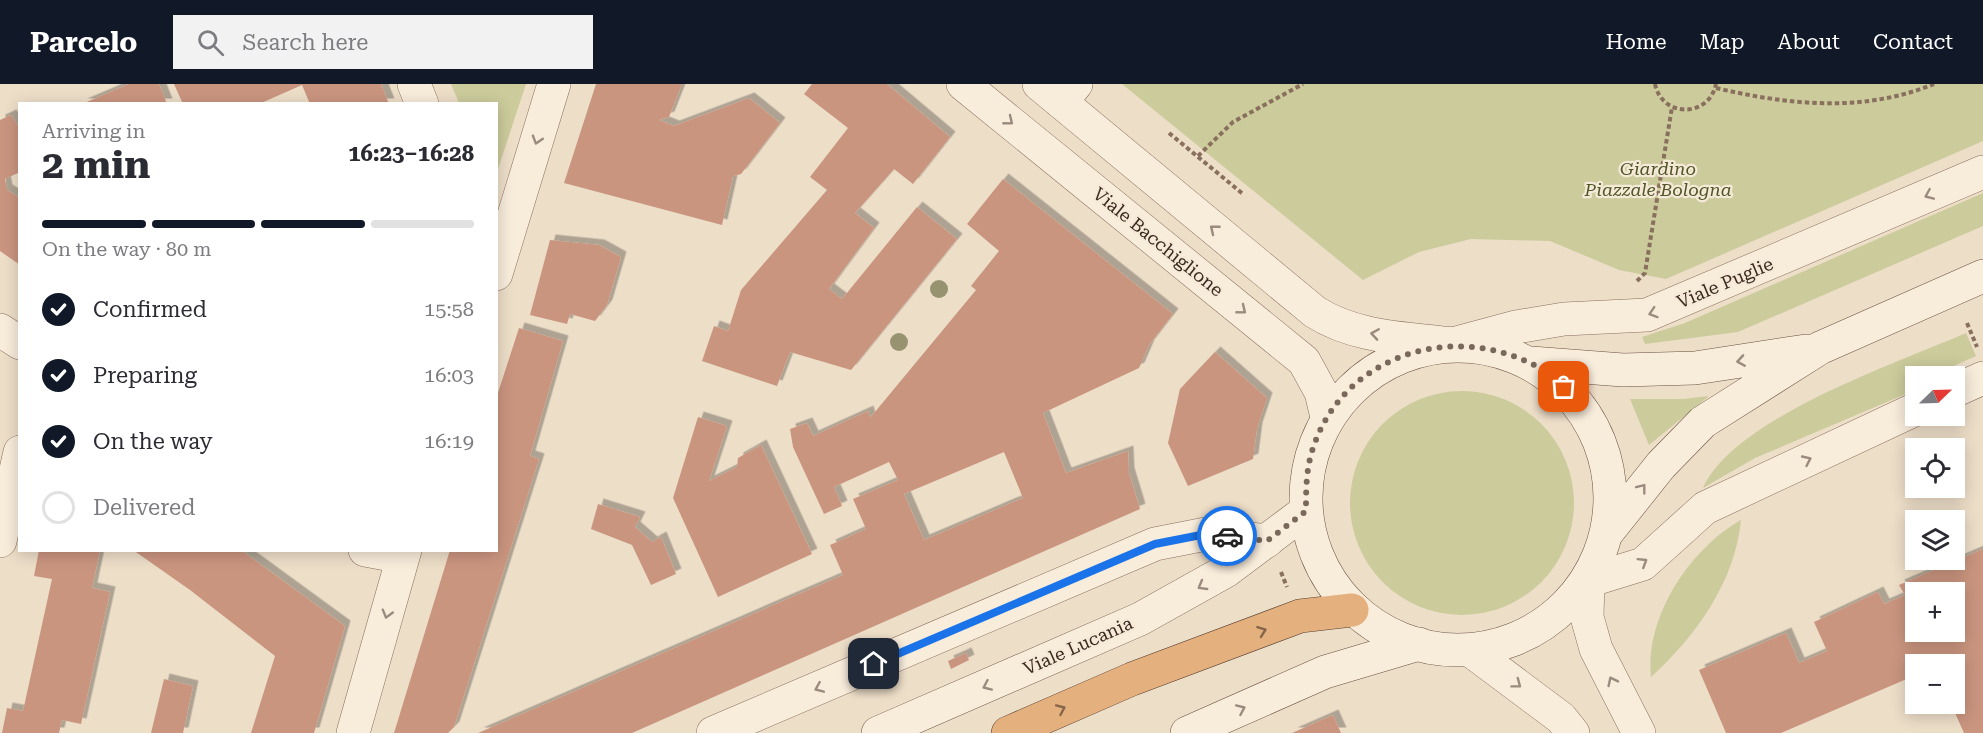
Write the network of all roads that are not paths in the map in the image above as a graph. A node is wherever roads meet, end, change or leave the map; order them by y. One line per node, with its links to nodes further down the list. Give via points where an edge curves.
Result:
1 (414, 84): 5 (street)
2 (554, 84): 7 (street, one-way to 7)
3 (963, 84): 17 (street, Viale Bacchiglione, one-way to 17, via 1305,361 1321,392)
4 (1059, 90): 11 (street, one-way to 4, via 1368,333 1332,322 1305,304)
5 (421, 102)
6 (1983, 172): 11 (street, Viale Puglie, one-way to 11, via 1647,315 1564,319)
7 (498, 267)
8 (1983, 276): 12 (street)
9 (0, 330): 10 (street)
10 (18, 342)
11 (1453, 344): 13 (street, via 1493,350); 17 (street, via 1413,350 1387,361 1343,395)
12 (1820, 348): 13 (street, one-way to 13, via 1695,368 1623,370); 20 (street, one-way to 12, via 1661,465 1703,423)
13 (1531, 363): 20 (street, via 1564,387 1592,428 1604,455 1611,495)
14 (1982, 366): 15 (street)
15 (1965, 381)
16 (1905, 414): 25 (street, one-way to 16, via 1642,564 1705,508)
17 (1327, 417): 19 (street, via 1313,447 1306,479)
18 (18, 461): 21 (street)
19 (1306, 511): 22 (street, Viale Lucania); 26 (street, via 1316,553)
20 (1606, 534): 25 (street)
21 (0, 541)
22 (1267, 541): 30 (street, one-way to 30, via 1206,534 1155,544); 31 (street, Viale Lucania, one-way to 31, via 1226,572 1140,619)
23 (384, 552): 24 (street)
24 (404, 554): 29 (street, one-way to 29)
25 (1588, 582): 28 (street, via 1571,604 1526,635); 35 (street, one-way to 25, via 1596,649 1587,617)
26 (1352, 610): 27 (street, via 1395,637); 32 (highway, one-way to 26, via 1132,679 1300,616)
27 (1419, 644): 28 (street); 33 (street, one-way to 27, via 1325,672)
28 (1470, 650): 34 (street, one-way to 34, via 1561,717)
29 (353, 733)
30 (713, 733)
31 (879, 733)
32 (1008, 733)
33 (1187, 733)
34 (1573, 733)
35 (1640, 733)

